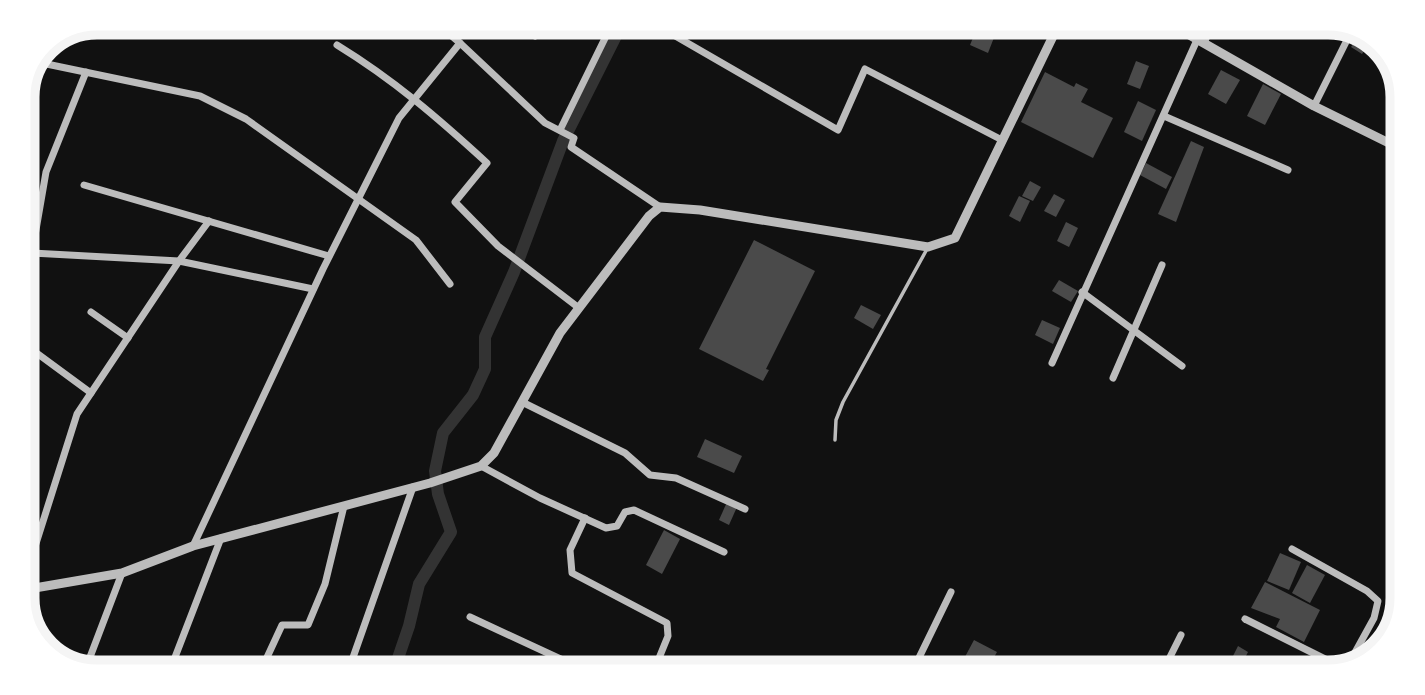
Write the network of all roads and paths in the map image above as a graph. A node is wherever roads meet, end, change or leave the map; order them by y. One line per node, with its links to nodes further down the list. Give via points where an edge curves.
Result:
1 (451, 35): 9 (street)
2 (607, 35): 16 (street)
3 (674, 35): 17 (street, via 838,130 865,69)
4 (1054, 35): 17 (street)
5 (1190, 35): 8 (street)
6 (1206, 35): 8 (street)
7 (1348, 38): 14 (street)
8 (1201, 41): 14 (street); 15 (street)
9 (460, 43): 13 (street); 16 (street, via 545,123)
10 (337, 45): 13 (street)
11 (46, 64): 12 (street)
12 (86, 72): 21 (street, via 200,96 246,120); 24 (street, via 46,172)
13 (416, 97): 21 (street, via 399,118); 33 (street, via 487,163 456,202 498,246)
14 (1314, 106): 18 (street)
15 (1164, 116): 19 (street); 32 (street)
16 (560, 130): 22 (street, via 574,138 571,147)
17 (1002, 141): 25 (street, via 955,238)
18 (1390, 144)
19 (1288, 170)
20 (84, 185): 23 (street)
21 (358, 200): 27 (street); 30 (street, via 416,240)
22 (660, 207): 25 (street); 33 (street)
23 (209, 221): 27 (street); 28 (street)
24 (35, 236)
25 (928, 247): 43 (lane, via 844,402 836,420)
26 (35, 253): 28 (street)
27 (329, 256): 31 (street)
28 (178, 261): 31 (street); 36 (street)
29 (1162, 265): 35 (street)
30 (450, 284)
31 (313, 289): 50 (street)
32 (1082, 292): 35 (street); 38 (street)
33 (579, 308): 42 (street)
34 (91, 312): 36 (street)
35 (1134, 330): 39 (street); 40 (street)
36 (128, 338): 41 (street)
37 (35, 352): 41 (street)
38 (1052, 363)
39 (1182, 366)
40 (1113, 377)
41 (91, 393): 51 (street, via 77,414)
42 (522, 402): 44 (street, via 494,453); 47 (street, via 625,453 650,475 676,478)
43 (835, 440)
44 (481, 466): 45 (street); 48 (street)
45 (414, 487): 46 (street); 64 (street)
46 (344, 506): 49 (street); 63 (street, via 326,583 308,625 282,625)
47 (745, 509)
48 (585, 518): 53 (street, via 612,529 625,512 634,510); 66 (street, via 570,550 572,573 667,622 668,636)
49 (221, 538): 50 (street); 62 (street)
50 (192, 546): 54 (street)
51 (35, 547)
52 (1292, 549): 60 (street, via 1378,601 1374,618)
53 (724, 552)
54 (122, 573): 55 (street); 61 (street)
55 (35, 588)
56 (951, 592): 67 (street)
57 (470, 617): 65 (street)
58 (1245, 619): 69 (street)
59 (1181, 635): 68 (street)
60 (1352, 655)
61 (89, 659)
62 (174, 660)
63 (266, 660)
64 (352, 660)
65 (563, 660)
66 (658, 660)
67 (918, 660)
68 (1168, 660)
69 (1330, 660)

